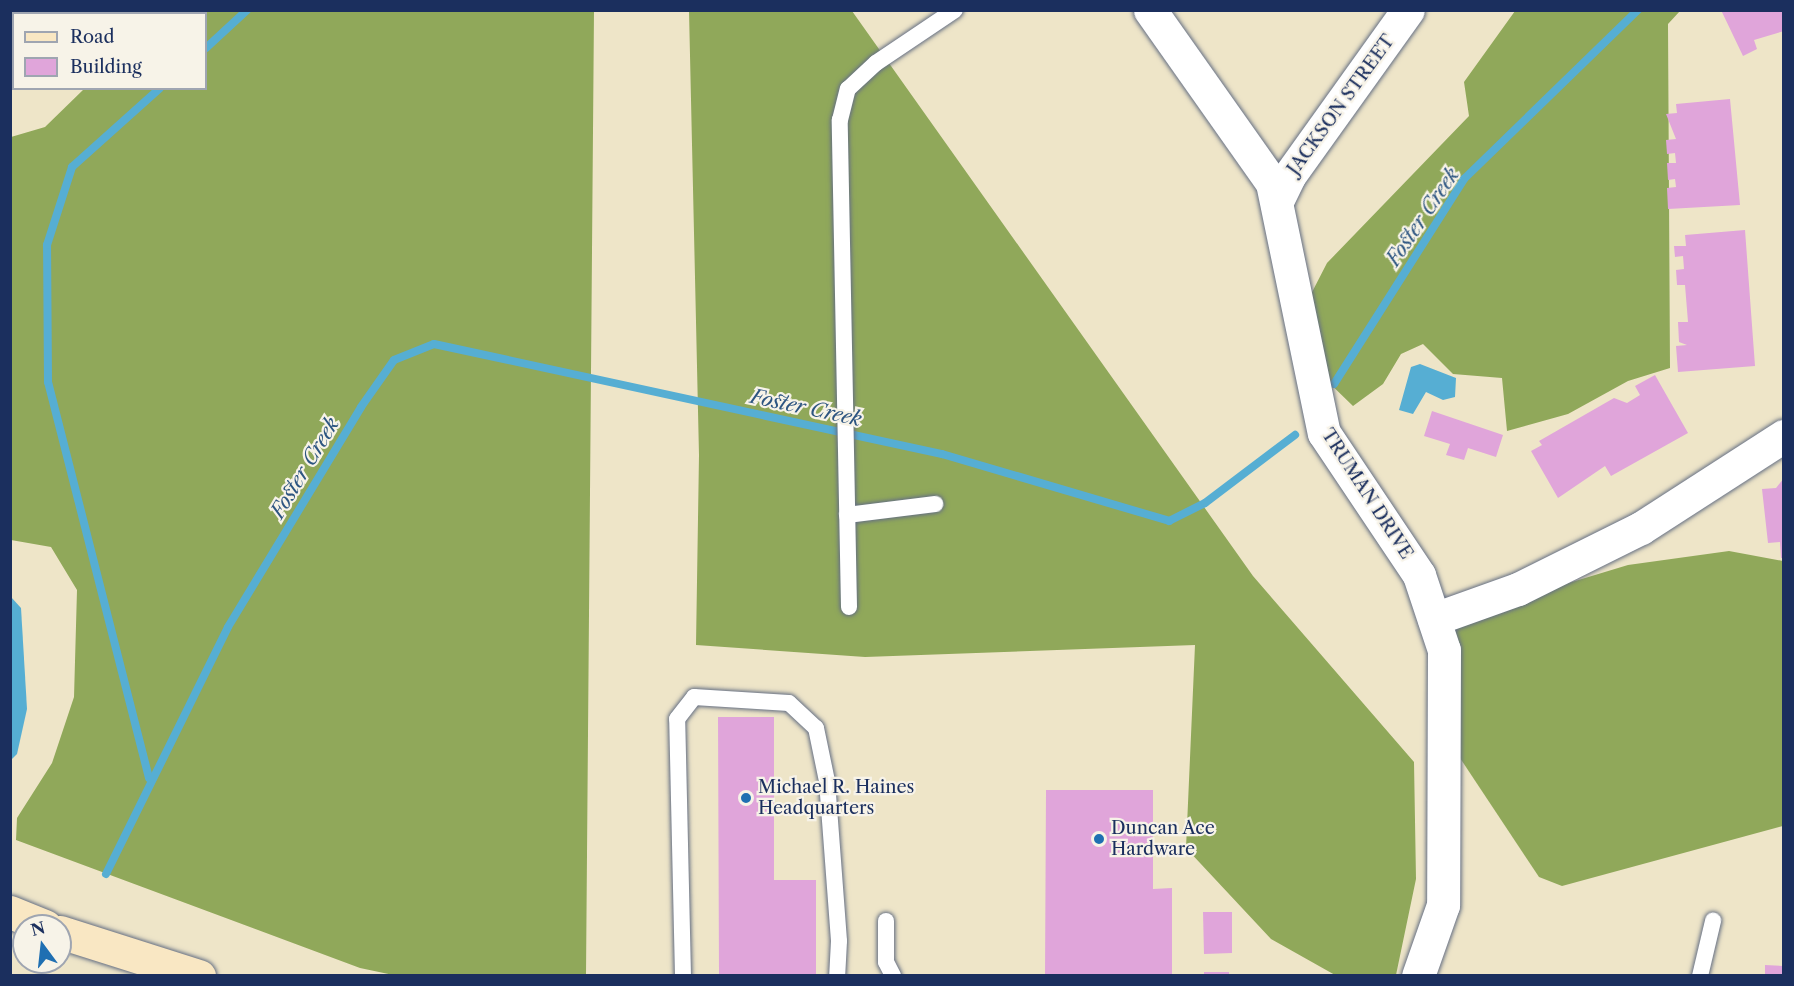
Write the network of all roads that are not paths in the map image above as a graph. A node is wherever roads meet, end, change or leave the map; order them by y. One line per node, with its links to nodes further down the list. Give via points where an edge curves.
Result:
1 (955, 10): 7 (lane, via 876,63 848,89 840,120)
2 (1150, 10): 4 (street, TRUMAN DRIVE, via 1272,183)
3 (1408, 10): 4 (street, JACKSON STREET, via 1289,176)
4 (1277, 201): 9 (street, TRUMAN DRIVE, via 1324,433 1419,575)
5 (1784, 436): 9 (street, via 1641,528 1518,589)
6 (935, 504): 7 (lane)
7 (847, 515): 8 (lane)
8 (849, 607)
9 (1434, 619): 12 (street, TRUMAN DRIVE, via 1444,650 1443,905)
10 (886, 921): 17 (lane, via 886,962)
11 (1713, 921): 20 (lane)
12 (1433, 932): 18 (street, TRUMAN DRIVE); 19 (street)
13 (72, 936): 14 (main road)
14 (197, 975)
15 (683, 975): 16 (lane, via 677,719 694,697 789,703 816,728 827,781 839,941)
16 (837, 975)
17 (893, 975)
18 (1418, 975)
19 (1434, 975)
20 (1700, 975)

